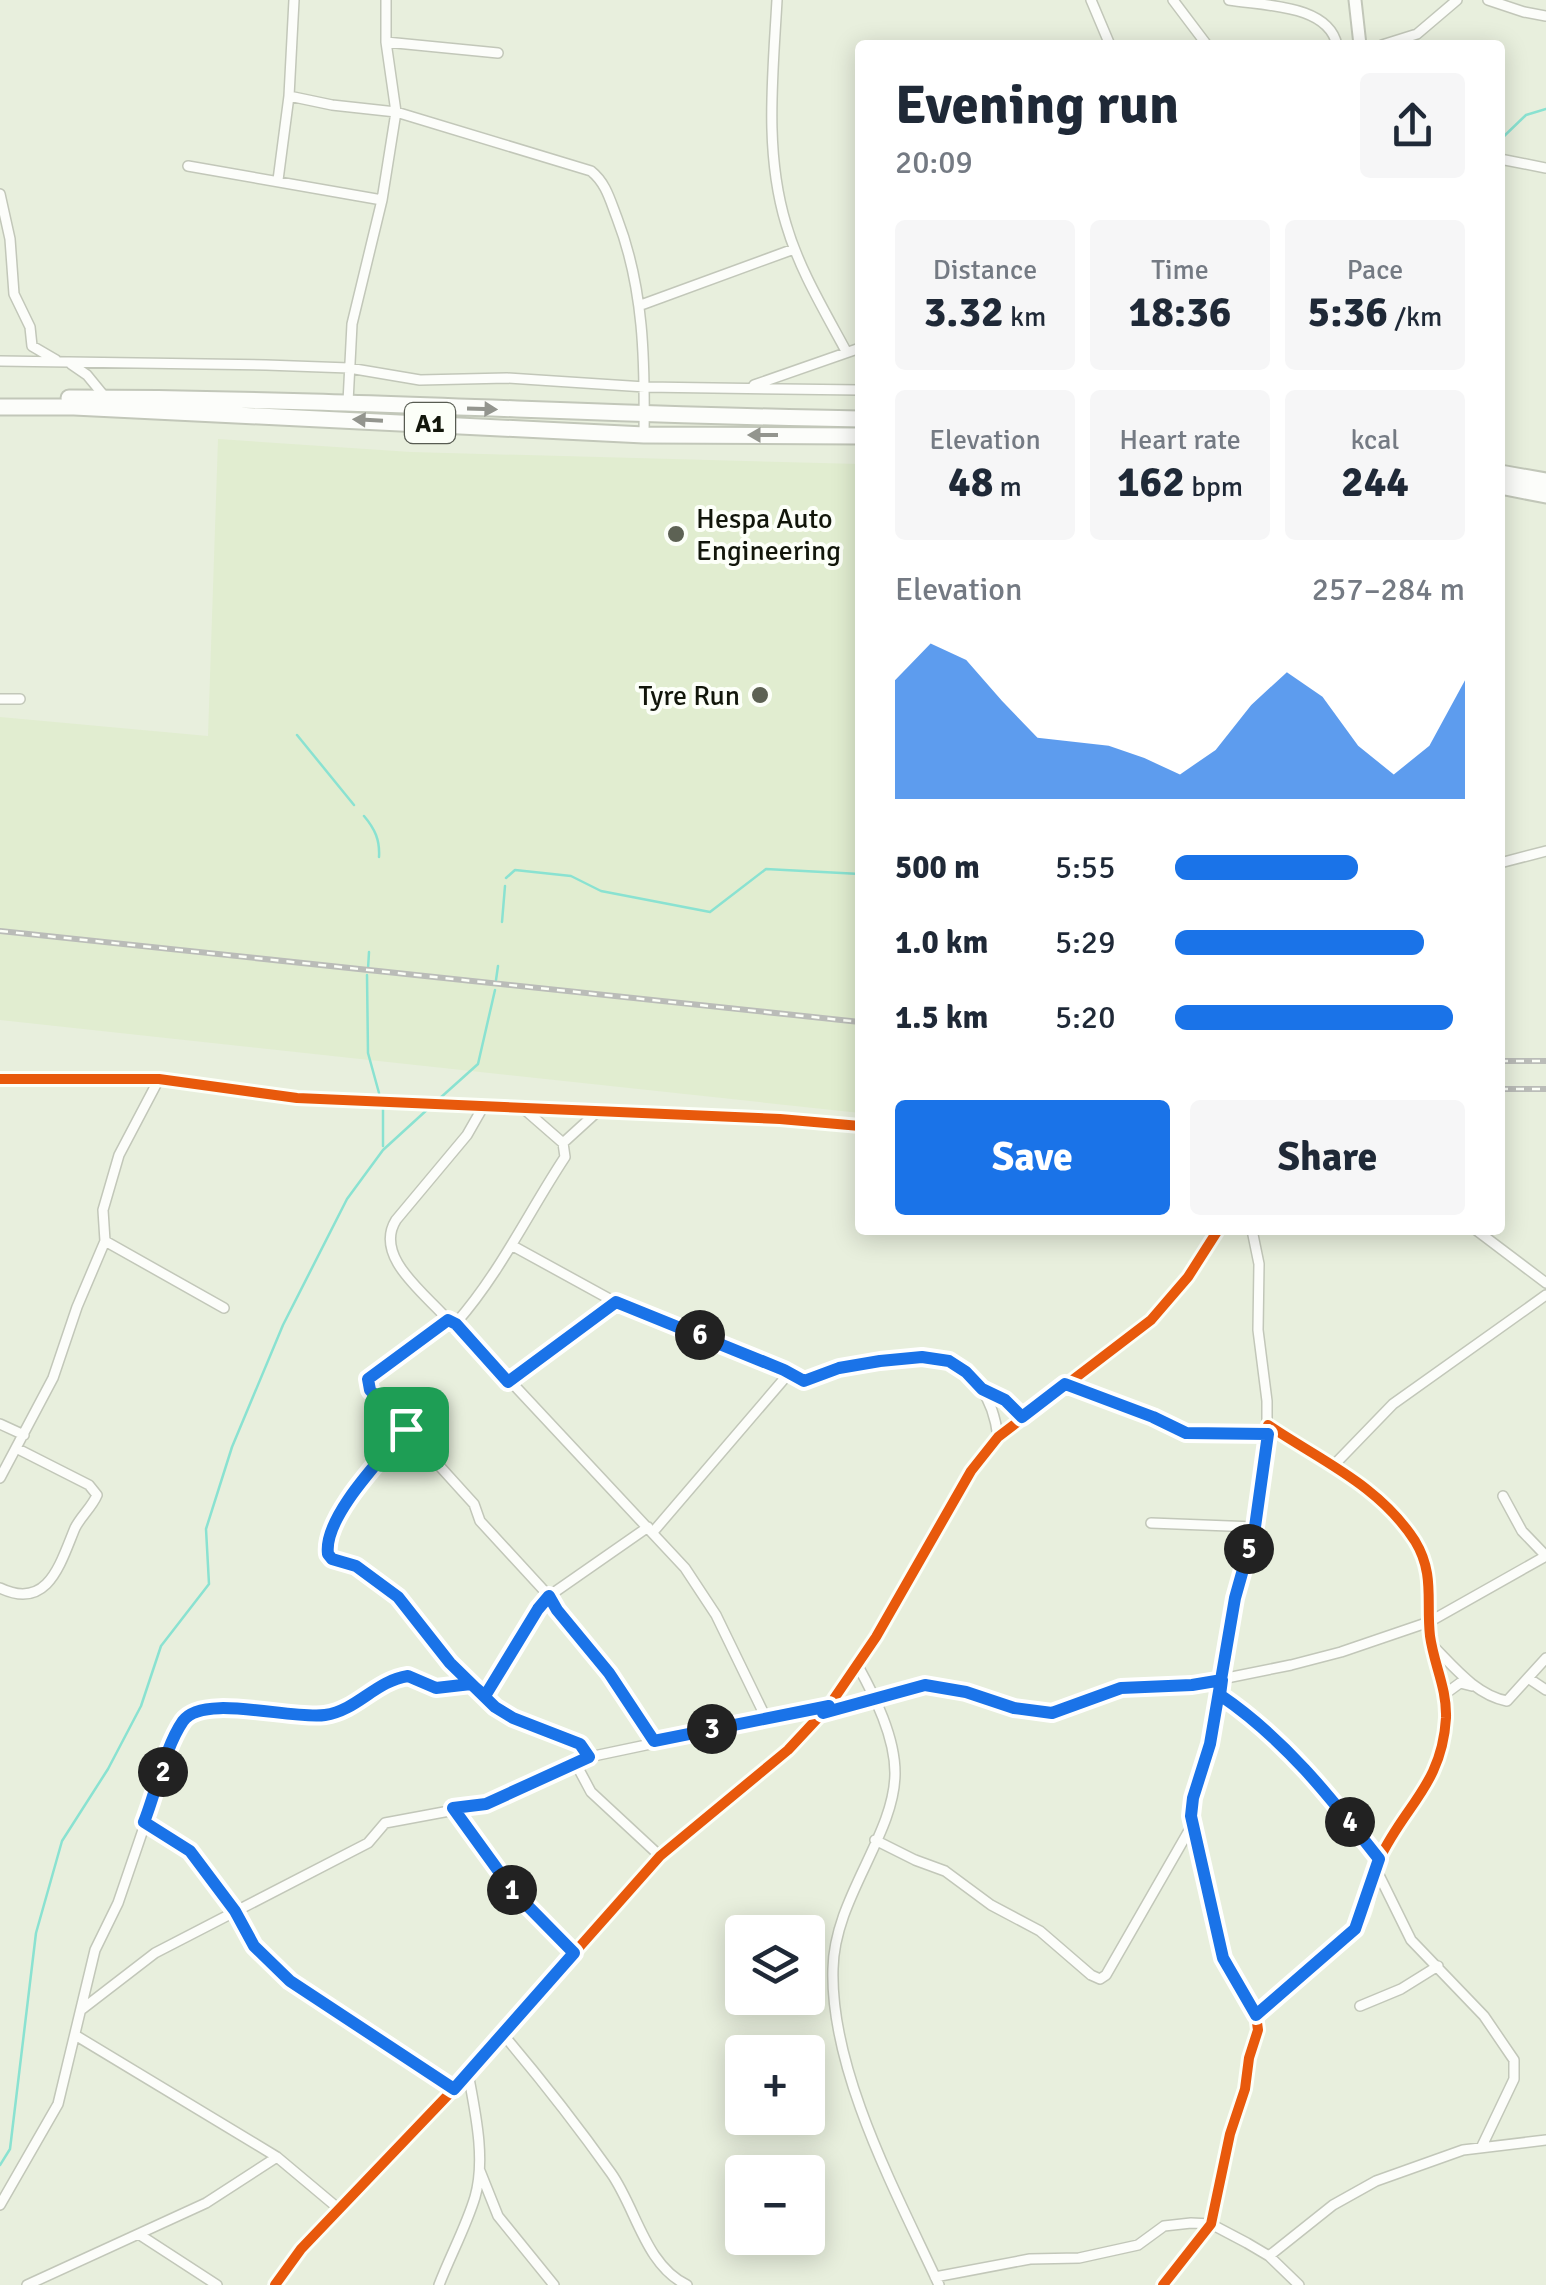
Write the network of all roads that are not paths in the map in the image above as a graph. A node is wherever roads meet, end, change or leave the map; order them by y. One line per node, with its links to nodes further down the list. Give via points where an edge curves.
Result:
1 (294, 0): 20 (street)
2 (386, 0): 18 (street)
3 (777, 0): 28 (street, via 773,146)
4 (1090, 0): 12 (street)
5 (1173, 0): 13 (street)
6 (1230, 0): 14 (street, via 1314,16)
7 (1355, 0): 15 (street)
8 (1457, 0): 11 (street)
9 (1488, 0): 10 (street)
10 (1546, 16)
11 (1417, 34): 16 (street); 17 (street)
12 (1108, 40)
13 (1203, 40)
14 (1336, 40)
15 (1359, 40)
16 (1398, 40)
17 (1412, 40)
18 (386, 42): 19 (street); 21 (street)
19 (498, 53)
20 (290, 96): 21 (street); 25 (street)
21 (396, 112): 27 (street); 29 (street, via 590,171 605,187)
22 (1505, 160): 24 (street)
23 (188, 166): 25 (street)
24 (1546, 168)
25 (278, 180): 27 (street)
26 (0, 194): 33 (street, via 14,294 32,346)
27 (382, 200): 34 (street, via 352,324)
28 (794, 249): 29 (street); 31 (street)
29 (641, 305): 35 (street)
30 (855, 349): 31 (street)
31 (846, 350): 36 (street)
32 (0, 361): 33 (street)
33 (71, 364): 34 (street); 38 (street)
34 (349, 368): 35 (street, via 420,380); 40 (street)
35 (646, 387): 36 (street); 42 (street)
36 (747, 388): 37 (street)
37 (855, 390)
38 (105, 396): 39 (highway, A1); 40 (highway, A1)
39 (0, 397)
40 (348, 402): 42 (highway, A1, one-way to 42)
41 (0, 408): 44 (highway, A1, one-way to 41)
42 (644, 416): 43 (highway, A1); 44 (street)
43 (855, 419)
44 (644, 434): 45 (highway, A1, one-way to 44)
45 (855, 436)
46 (1505, 474): 47 (highway)
47 (1546, 482)
48 (1505, 487): 49 (highway)
49 (1546, 495)
50 (0, 699): 51 (street)
51 (20, 699)
52 (1546, 851): 53 (street)
53 (1505, 862)
54 (158, 1078): 55 (street); 56 (street, via 297,1098); 64 (street, via 119,1155 103,1210)
55 (0, 1079)
56 (484, 1107): 57 (street); 70 (street, via 389,1230 394,1259)
57 (524, 1108): 58 (street); 60 (street)
58 (596, 1112): 59 (street); 60 (street)
59 (855, 1126)
60 (563, 1144): 65 (street, via 566,1157)
61 (1215, 1235): 73 (street, via 1151,1320)
62 (1253, 1235): 78 (street)
63 (1483, 1235): 66 (street)
64 (105, 1241): 69 (street); 79 (street, via 48,1391)
65 (513, 1246): 68 (street); 70 (street, via 482,1293)
66 (1546, 1282)
67 (1546, 1295): 82 (street, via 1393,1404)
68 (616, 1302): 71 (street); 72 (street)
69 (224, 1308)
70 (452, 1322): 72 (street); 77 (street, via 368,1379 370,1390)
71 (790, 1372): 74 (street, via 804,1381 839,1368 922,1357 949,1361); 87 (street)
72 (508, 1382): 87 (street)
73 (1065, 1384): 75 (street); 78 (street, via 1186,1433)
74 (982, 1389): 75 (street); 80 (street)
75 (1022, 1417): 80 (street)
76 (0, 1424): 79 (street)
77 (406, 1429): 90 (street); 97 (street, via 346,1503 326,1549 398,1597)
78 (1268, 1430): 82 (street); 86 (street)
79 (24, 1434): 81 (street)
80 (998, 1437): 94 (street, via 971,1471)
81 (16, 1448): 83 (street); 89 (street, via 89,1484 97,1495 44,1587 24,1596)
82 (1333, 1466): 91 (street, via 1375,1494 1415,1541 1430,1573)
83 (0, 1478)
84 (1503, 1496): 88 (street)
85 (1151, 1523): 86 (street)
86 (1255, 1527): 96 (street)
87 (651, 1529): 90 (street); 105 (street, via 702,1591)
88 (1546, 1556): 91 (street)
89 (0, 1588)
90 (549, 1596): 102 (street); 106 (street)
91 (1429, 1622): 92 (street); 96 (street, via 1341,1652)
92 (1432, 1645): 98 (street); 100 (street)
93 (1546, 1658): 95 (street)
94 (858, 1666): 103 (street); 104 (street)
95 (1528, 1678): 98 (street, via 1507,1700); 99 (street)
96 (1222, 1680): 101 (street); 103 (street, via 1121,1688 1052,1713 940,1686 911,1687)
97 (471, 1684): 102 (street); 110 (street, via 443,1689 400,1677 357,1705 324,1715 196,1710 172,1744)
98 (1480, 1689): 100 (street, via 1460,1683)
99 (1546, 1690)
100 (1446, 1694): 114 (street, via 1437,1763)
101 (1220, 1695): 111 (street); 114 (street, via 1286,1747)
102 (485, 1696): 107 (street, via 513,1718 580,1744)
103 (876, 1700): 104 (street); 112 (street, via 895,1776)
104 (826, 1710): 105 (street); 113 (street)
105 (766, 1718): 106 (street)
106 (654, 1741): 107 (street)
107 (589, 1757): 108 (street)
108 (576, 1764): 109 (street, via 486,1804); 113 (street, via 590,1792)
109 (453, 1808): 115 (street, via 385,1823 368,1843); 116 (street, via 513,1891)
110 (144, 1822): 115 (street, via 190,1851); 119 (street, via 95,1950)
111 (1191, 1827): 112 (street, via 1100,1980 1040,1931 945,1871); 120 (street, via 1223,1958)
112 (875, 1840): 134 (street, via 841,1918 832,1968 840,2033 870,2136)
113 (660, 1856): 116 (street)
114 (1377, 1864): 117 (street, via 1410,1940); 120 (street, via 1355,1929)
115 (235, 1911): 119 (street, via 154,1953); 124 (street, via 254,1946 290,1981)
116 (574, 1953): 121 (street)
117 (1438, 1966): 118 (street); 126 (street, via 1514,2060 1514,2079)
118 (1360, 2006)
119 (80, 2011): 122 (street)
120 (1256, 2015): 131 (street, via 1246,2089)
121 (502, 2032): 123 (street); 140 (street, via 610,2172 658,2260)
122 (75, 2035): 127 (street); 129 (street, via 58,2104)
123 (468, 2073): 124 (street); 128 (street)
124 (454, 2089): 130 (street)
125 (1546, 2140): 126 (street)
126 (1482, 2146): 133 (street, via 1366,2186)
127 (277, 2157): 130 (street); 132 (street)
128 (478, 2168): 138 (street, via 475,2196); 139 (street, via 498,2216)
129 (0, 2205)
130 (339, 2209): 137 (street)
131 (1211, 2224): 133 (street); 134 (street, via 1164,2226 1138,2245 1079,2258 1030,2258); 141 (street)
132 (140, 2236): 135 (street); 136 (street)
133 (1269, 2256): 142 (street)
134 (937, 2281)
135 (27, 2285)
136 (217, 2285)
137 (275, 2285)
138 (439, 2285)
139 (554, 2285)
140 (687, 2285)
141 (1163, 2285)
142 (1299, 2285)

